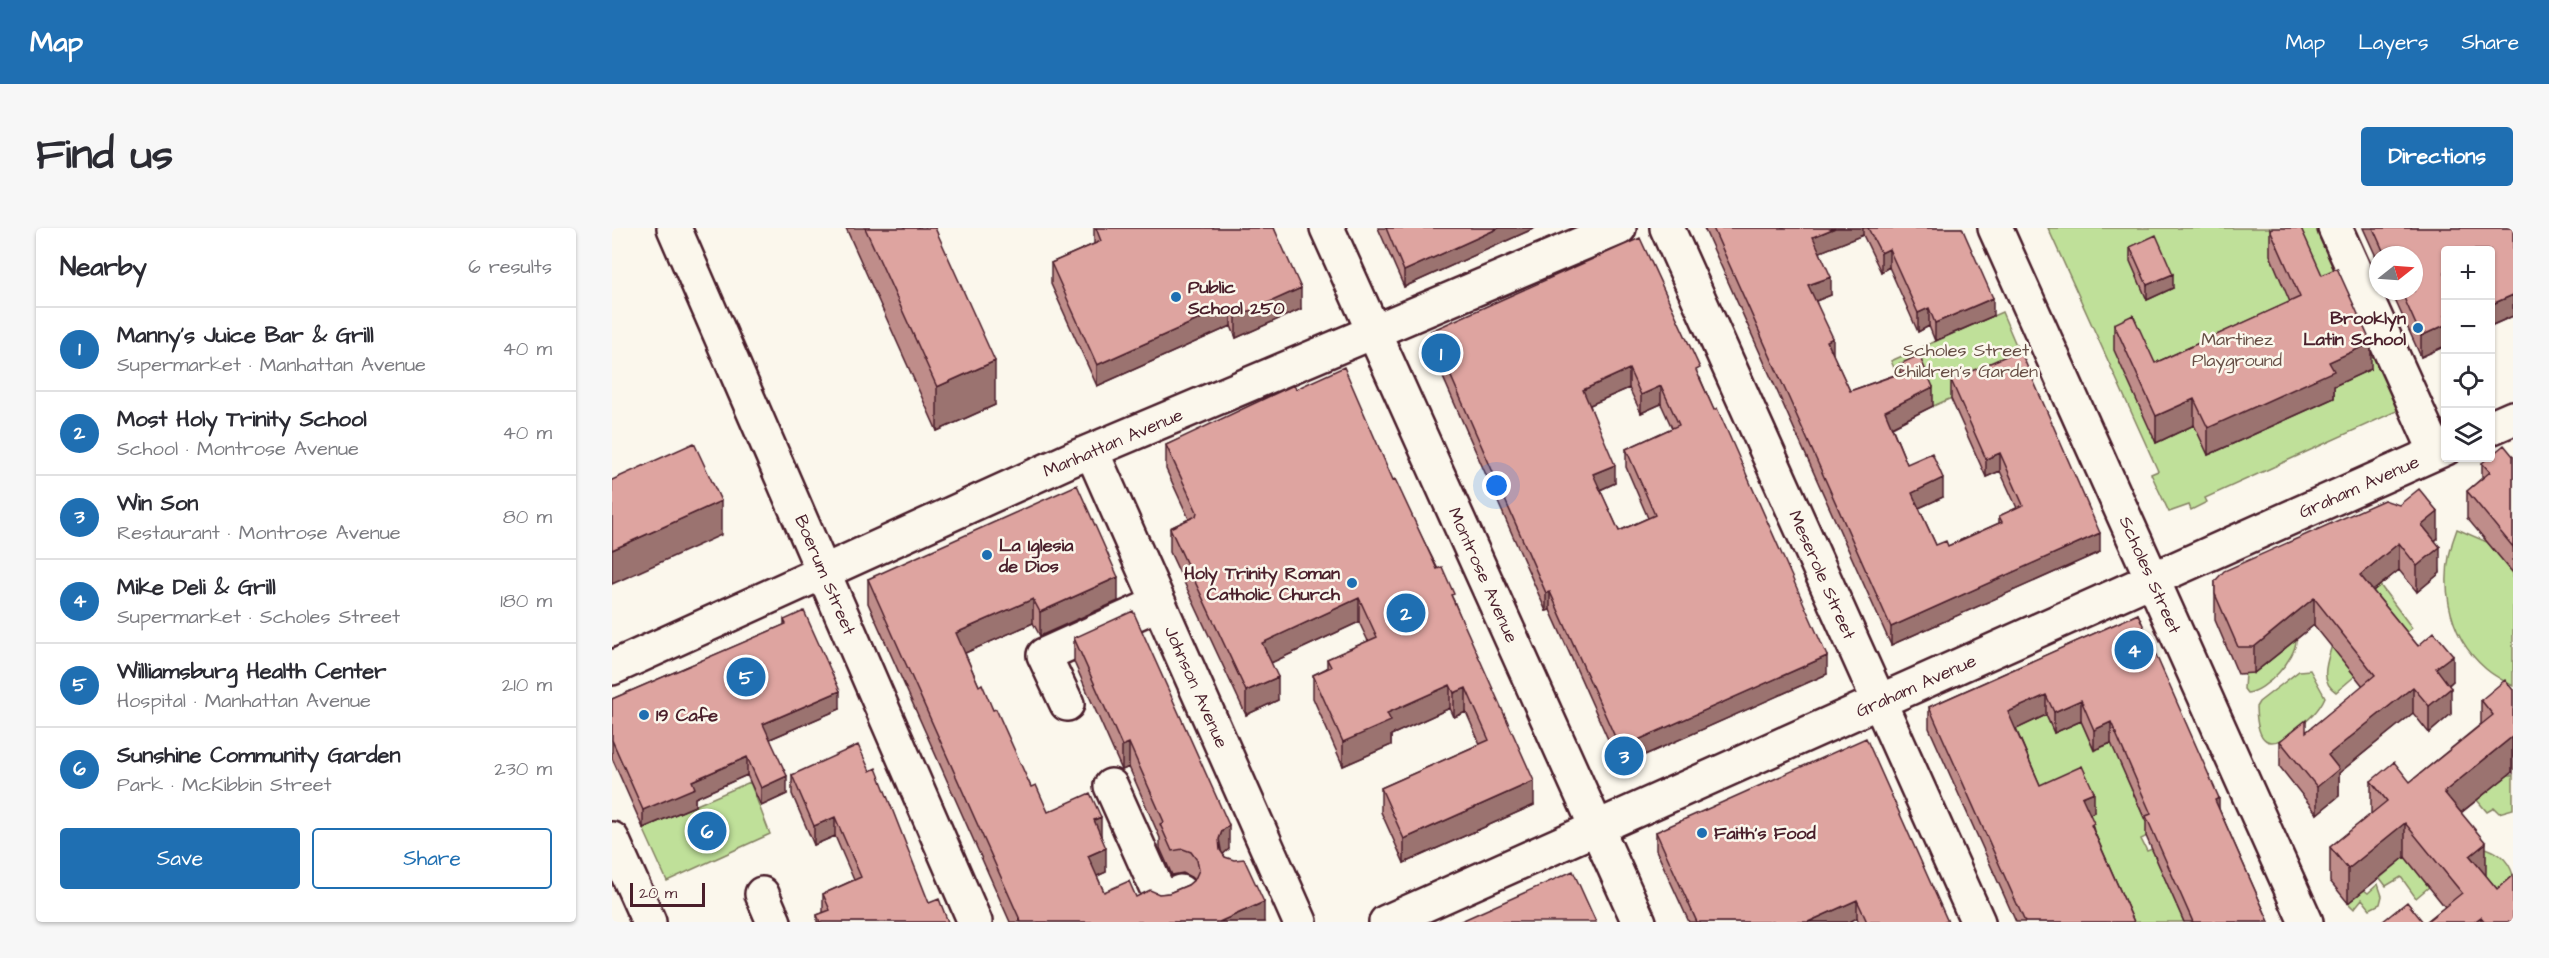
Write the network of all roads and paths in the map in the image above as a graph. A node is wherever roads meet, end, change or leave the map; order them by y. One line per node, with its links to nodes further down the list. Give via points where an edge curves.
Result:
1 (674, 228): 12 (street, Boerum Street)
2 (1327, 228): 7 (street, Montrose Avenue)
3 (1619, 228): 7 (street, Manhattan Avenue)
4 (1667, 228): 16 (street, Meserole Street)
5 (1995, 228): 13 (street, Scholes Street)
6 (2335, 228): 10 (street)
7 (1373, 332): 11 (street, Manhattan Avenue); 19 (street, Montrose Avenue)
8 (2513, 418): 9 (street)
9 (2495, 426)
10 (2441, 450): 13 (street, Graham Avenue)
11 (1092, 452): 12 (street, Manhattan Avenue); 14 (street, Johnson Avenue)
12 (824, 573): 15 (street, Manhattan Avenue); 23 (street, Boerum Street)
13 (2151, 580): 16 (street, Graham Avenue); 28 (street, Scholes Street)
14 (1159, 603): 17 (street, via 1044,655); 24 (street, Johnson Avenue, via 1256,858)
15 (612, 668)
16 (1879, 703): 19 (street, Graham Avenue); 27 (street, Meserole Street)
17 (1067, 704)
18 (1111, 786): 21 (street, via 1162,900)
19 (1597, 828): 25 (street, Graham Avenue); 26 (street, Montrose Avenue)
20 (612, 839): 22 (street)
21 (1180, 892)
22 (649, 922)
23 (975, 922)
24 (1300, 922)
25 (1386, 922)
26 (1639, 922)
27 (1978, 922)
28 (2306, 922)

